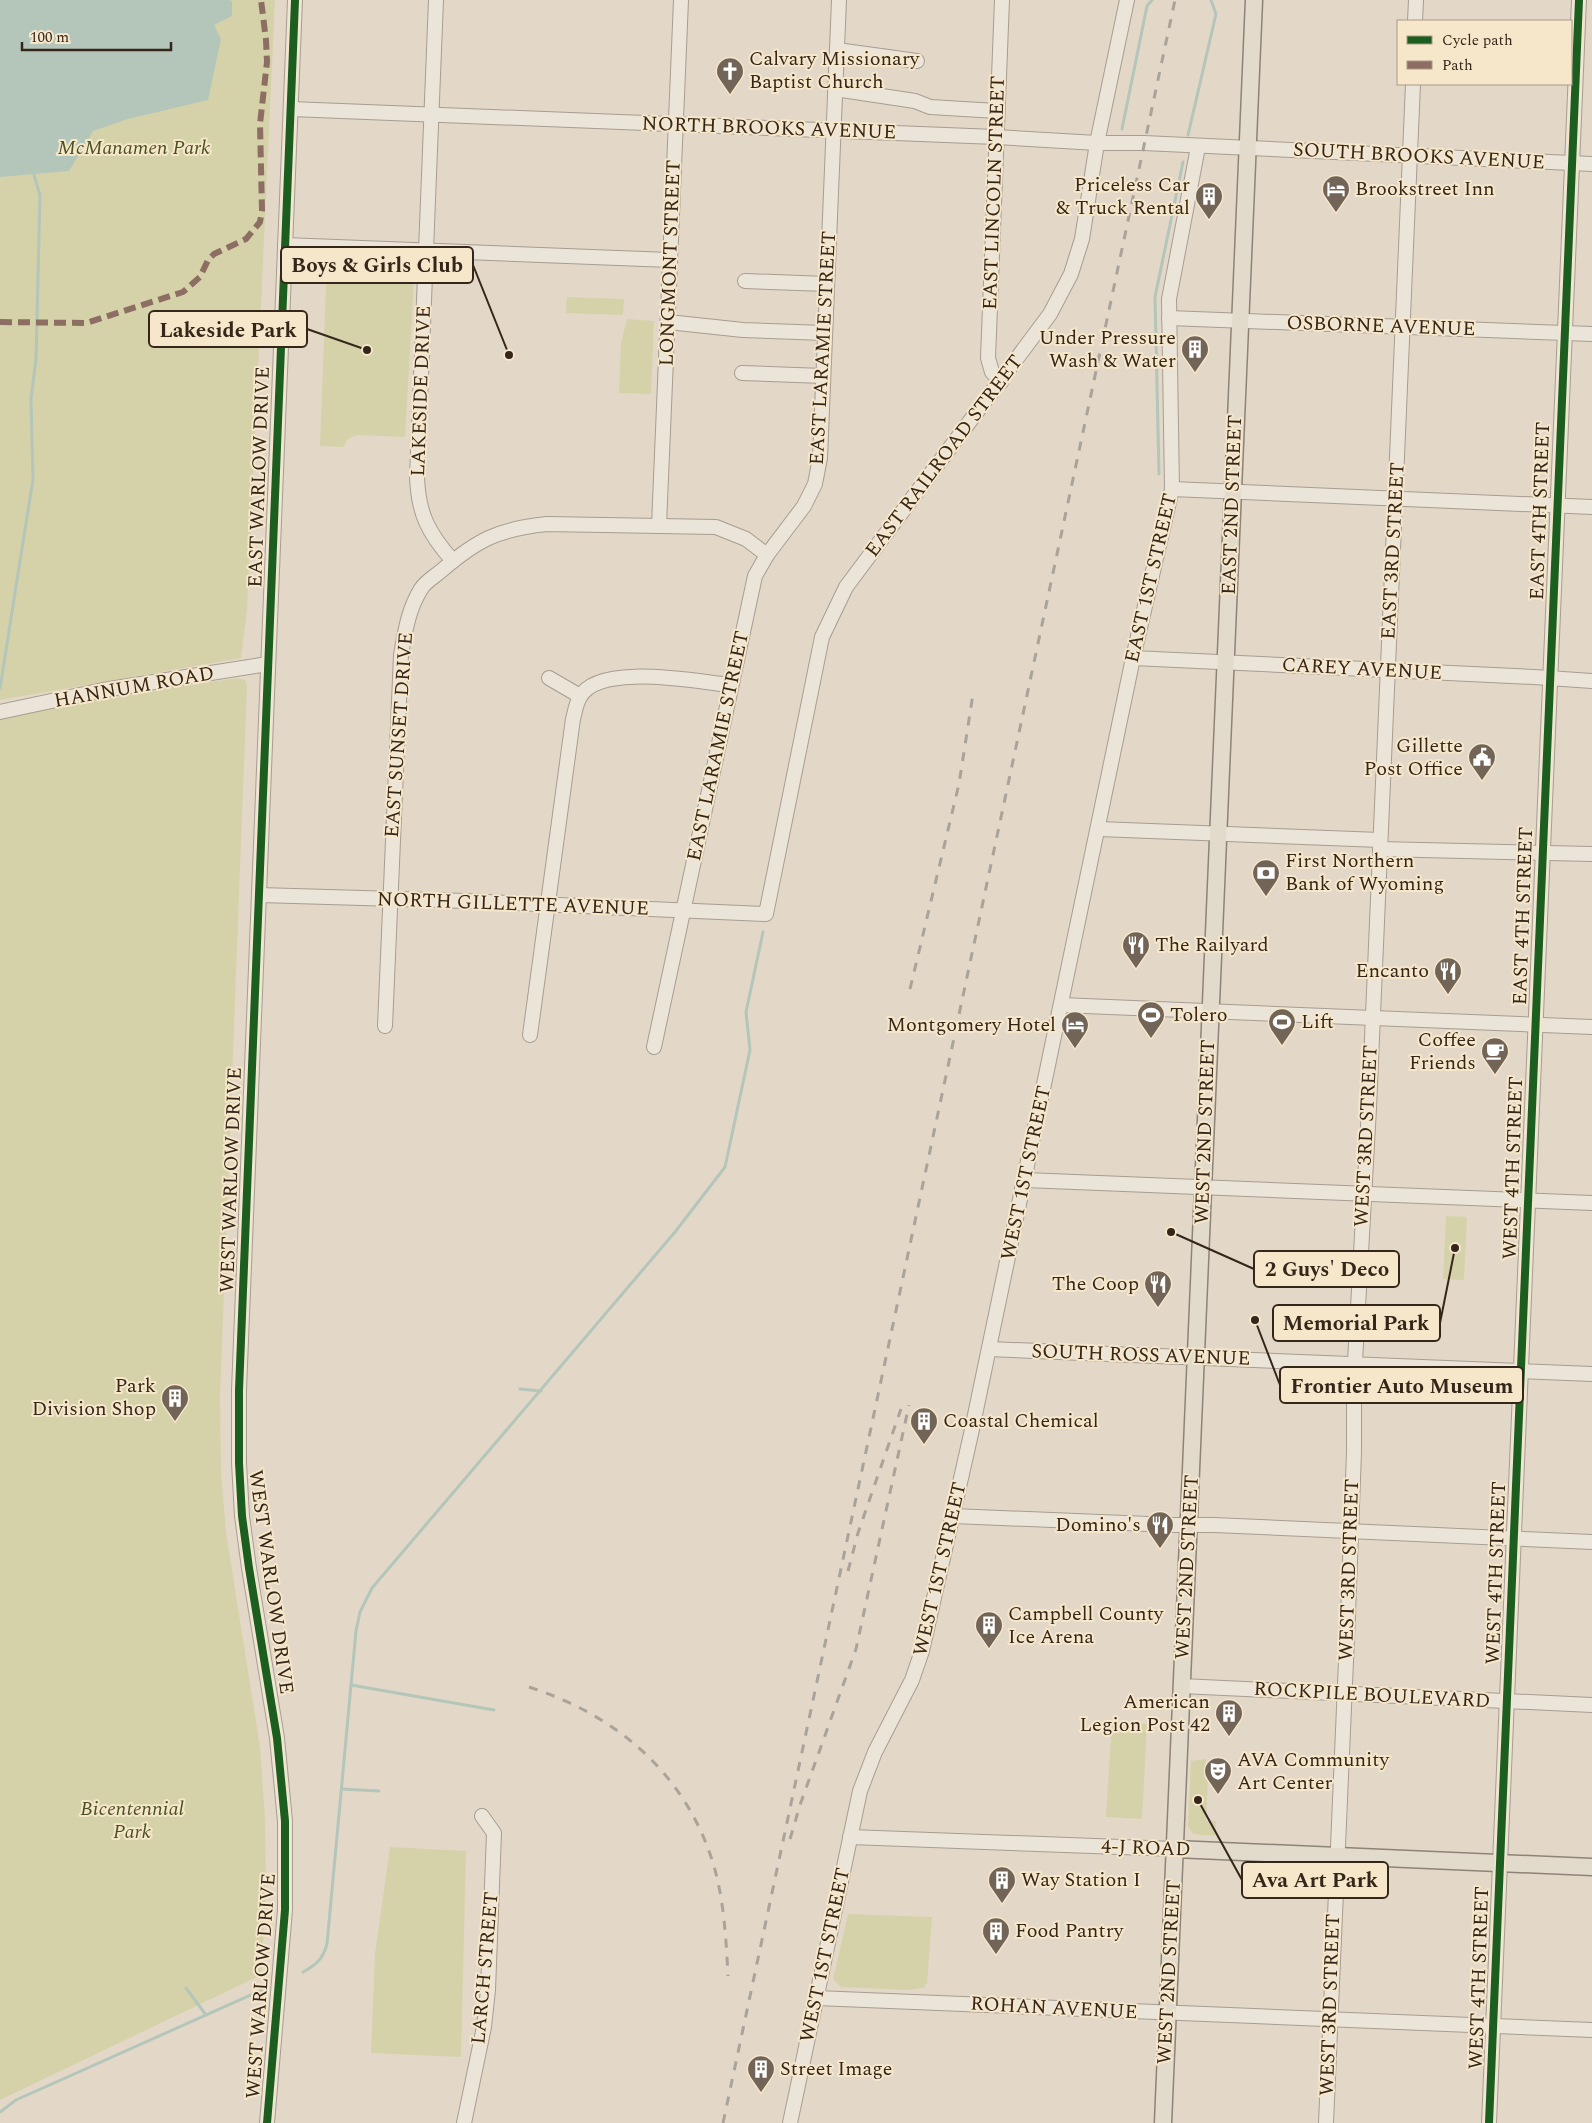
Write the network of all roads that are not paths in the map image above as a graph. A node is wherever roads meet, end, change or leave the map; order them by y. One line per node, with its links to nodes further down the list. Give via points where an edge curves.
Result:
1 (295, 0): 15 (street, EAST WARLOW DRIVE)
2 (436, 0): 17 (street, LAKESIDE DRIVE)
3 (681, 0): 18 (street, LONGMONT STREET)
4 (839, 0): 11 (street, EAST LARAMIE STREET)
5 (1002, 0): 16 (street, EAST LINCOLN STREET)
6 (1127, 0): 21 (street, EAST RAILROAD STREET)
7 (1254, 0): 23 (main road, EAST 2ND STREET)
8 (1416, 0): 10 (street)
9 (1579, 0): 25 (street, EAST 4TH STREET)
10 (1415, 20)
11 (837, 50): 12 (street); 14 (street, EAST LARAMIE STREET)
12 (917, 61)
13 (1413, 85): 24 (street, EAST 3RD STREET)
14 (835, 89): 16 (street, via 915,101 930,107); 19 (street, EAST LARAMIE STREET)
15 (291, 109): 17 (street, NORTH BROOKS AVENUE); 27 (street, EAST WARLOW DRIVE)
16 (997, 111): 20 (street, EAST LINCOLN STREET)
17 (430, 114): 18 (street, NORTH BROOKS AVENUE); 28 (street, LAKESIDE DRIVE)
18 (676, 124): 19 (street, NORTH BROOKS AVENUE); 29 (street, LONGMONT STREET)
19 (833, 131): 20 (street, NORTH BROOKS AVENUE); 31 (street, EAST LARAMIE STREET)
20 (996, 136): 21 (street, NORTH BROOKS AVENUE); 41 (street, EAST LINCOLN STREET, via 988,358 992,372)
21 (1096, 143): 22 (street, NORTH BROOKS AVENUE); 41 (street, EAST RAILROAD STREET, via 1082,240 1071,274 1050,314)
22 (1198, 147): 23 (street, NORTH BROOKS AVENUE); 32 (street, EAST 1ST STREET, via 1169,299)
23 (1246, 148): 24 (street, SOUTH BROOKS AVENUE); 33 (main road, EAST 2ND STREET)
24 (1410, 155): 25 (street, SOUTH BROOKS AVENUE); 35 (street, EAST 3RD STREET)
25 (1572, 163): 26 (street, SOUTH BROOKS AVENUE); 37 (street, EAST 4TH STREET)
26 (1592, 164)
27 (285, 245): 28 (street); 52 (street, EAST WARLOW DRIVE)
28 (426, 250): 29 (street); 49 (street, LAKESIDE DRIVE, via 418,498 423,518 436,542)
29 (670, 260): 34 (street, LONGMONT STREET)
30 (745, 281): 31 (street)
31 (827, 284): 36 (street, EAST LARAMIE STREET)
32 (1169, 318): 33 (street, OSBORNE AVENUE); 42 (street, EAST 1ST STREET)
33 (1240, 320): 35 (street, OSBORNE AVENUE); 43 (main road, EAST 2ND STREET)
34 (668, 322): 36 (street, via 743,330); 47 (street, LONGMONT STREET)
35 (1402, 327): 37 (street, OSBORNE AVENUE); 44 (street, EAST 3RD STREET)
36 (825, 333): 40 (street, EAST LARAMIE STREET)
37 (1564, 333): 38 (street, OSBORNE AVENUE); 45 (street, EAST 4TH STREET)
38 (1592, 334)
39 (742, 373): 40 (street)
40 (823, 376): 48 (street, EAST LARAMIE STREET, via 820,458 815,484 804,506)
41 (1001, 382): 69 (street, EAST RAILROAD STREET, via 846,587 822,637)
42 (1172, 489): 43 (street); 50 (street, EAST 1ST STREET)
43 (1232, 491): 44 (street); 51 (main road, EAST 2ND STREET)
44 (1395, 498): 45 (street); 53 (street, EAST 3RD STREET)
45 (1557, 505): 46 (street); 55 (street, EAST 4TH STREET)
46 (1592, 507)
47 (659, 526): 48 (street, EAST SUNSET DRIVE, via 716,527 746,539); 49 (street, EAST SUNSET DRIVE, via 546,524 520,527 494,534)
48 (767, 555): 57 (street, EAST LARAMIE STREET, via 755,576)
49 (453, 561): 66 (street, EAST SUNSET DRIVE, via 421,588 407,618 401,655)
50 (1132, 658): 51 (street, CAREY AVENUE); 60 (street, EAST 1ST STREET)
51 (1224, 662): 53 (street, CAREY AVENUE); 61 (main road, EAST 2ND STREET)
52 (268, 664): 59 (street, HANNUM ROAD, via 103,690); 65 (street, EAST WARLOW DRIVE)
53 (1387, 670): 55 (street, CAREY AVENUE); 62 (street, EAST 3RD STREET)
54 (549, 678): 58 (street)
55 (1549, 679): 56 (street, CAREY AVENUE); 63 (street, EAST 4TH STREET)
56 (1592, 682)
57 (731, 685): 58 (street, via 623,676 599,681); 68 (street, EAST LARAMIE STREET)
58 (580, 696): 67 (street, via 573,719)
59 (0, 712)
60 (1098, 829): 61 (street); 70 (street, EAST 1ST STREET)
61 (1217, 834): 62 (street); 71 (main road, EAST 2ND STREET)
62 (1380, 845): 63 (street); 72 (street, EAST 3RD STREET)
63 (1542, 853): 64 (street); 73 (street, EAST 4TH STREET)
64 (1592, 854)
65 (259, 894): 66 (street, NORTH GILLETTE AVENUE); 108 (street, WEST WARLOW DRIVE, via 240,1360 239,1463 242,1516 277,1738 284,1821 285,1910)
66 (390, 899): 67 (street, NORTH GILLETTE AVENUE); 74 (street, EAST SUNSET DRIVE)
67 (547, 904): 68 (street, NORTH GILLETTE AVENUE); 76 (street)
68 (683, 911): 69 (street, NORTH GILLETTE AVENUE); 77 (street, EAST LARAMIE STREET)
69 (766, 914)
70 (1061, 1005): 71 (street); 78 (street, WEST 1ST STREET)
71 (1210, 1011): 72 (street); 79 (main road, WEST 2ND STREET)
72 (1372, 1018): 73 (street); 80 (street, WEST 3RD STREET)
73 (1535, 1024): 75 (street); 81 (street, WEST 4TH STREET)
74 (385, 1026)
75 (1592, 1027)
76 (530, 1035)
77 (654, 1047)
78 (1025, 1180): 79 (street); 83 (street, WEST 1ST STREET)
79 (1203, 1186): 80 (street); 84 (main road, WEST 2ND STREET)
80 (1363, 1194): 81 (street); 85 (street, WEST 3RD STREET)
81 (1528, 1200): 82 (street); 86 (street, WEST 4TH STREET)
82 (1592, 1203)
83 (989, 1349): 84 (street, SOUTH ROSS AVENUE); 88 (street, WEST 1ST STREET)
84 (1195, 1358): 85 (street, SOUTH ROSS AVENUE); 89 (main road, WEST 2ND STREET)
85 (1355, 1363): 86 (street, SOUTH ROSS AVENUE); 90 (street, WEST 3RD STREET)
86 (1520, 1370): 87 (street, SOUTH ROSS AVENUE); 91 (street, WEST 4TH STREET)
87 (1592, 1374)
88 (954, 1516): 89 (street); 98 (street, WEST 1ST STREET, via 922,1651 912,1680 866,1773)
89 (1189, 1524): 90 (street); 93 (main road, WEST 2ND STREET)
90 (1351, 1530): 91 (street); 94 (street, WEST 3RD STREET)
91 (1513, 1538): 92 (street); 95 (street, WEST 4TH STREET)
92 (1592, 1542)
93 (1182, 1686): 94 (street, ROCKPILE BOULEVARD); 99 (main road, WEST 2ND STREET)
94 (1344, 1693): 95 (street, ROCKPILE BOULEVARD); 100 (street, WEST 3RD STREET)
95 (1506, 1702): 96 (street, ROCKPILE BOULEVARD); 101 (street, WEST 4TH STREET)
96 (1592, 1705)
97 (482, 1816): 109 (street, LARCH STREET, via 494,1833 488,1990 484,2027)
98 (850, 1838): 99 (street, 4-J ROAD); 103 (street, WEST 1ST STREET)
99 (1175, 1849): 100 (main road, 4-J ROAD); 104 (main road, WEST 2ND STREET)
100 (1336, 1857): 101 (main road, 4-J ROAD); 105 (street, WEST 3RD STREET)
101 (1500, 1863): 102 (main road, 4-J ROAD); 106 (street, WEST 4TH STREET)
102 (1592, 1868)
103 (816, 1998): 104 (street, ROHAN AVENUE); 110 (street, WEST 1ST STREET)
104 (1167, 2014): 105 (street, ROHAN AVENUE); 111 (main road, WEST 2ND STREET)
105 (1330, 2019): 106 (street, ROHAN AVENUE); 112 (street, WEST 3RD STREET)
106 (1493, 2026): 107 (street, ROHAN AVENUE); 113 (street, WEST 4TH STREET)
107 (1592, 2030)
108 (268, 2123)
109 (464, 2123)
110 (790, 2123)
111 (1162, 2123)
112 (1326, 2123)
113 (1489, 2123)

